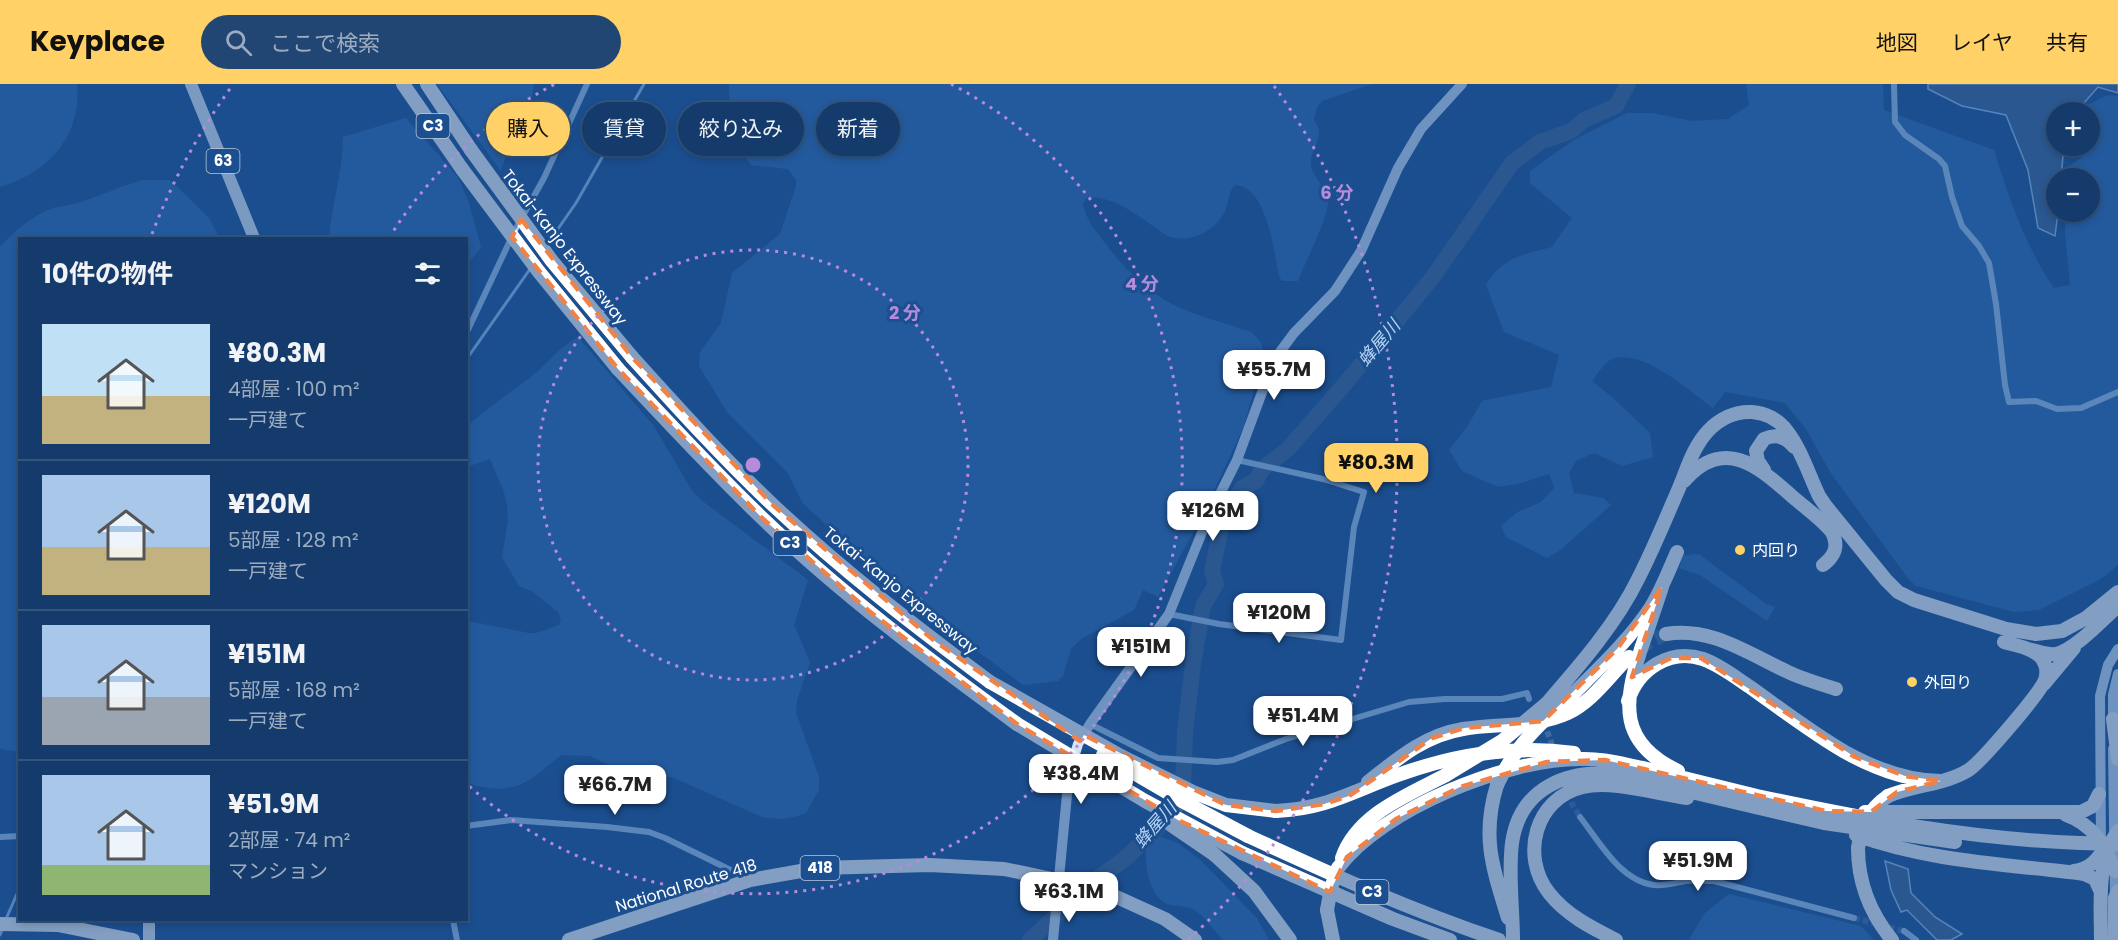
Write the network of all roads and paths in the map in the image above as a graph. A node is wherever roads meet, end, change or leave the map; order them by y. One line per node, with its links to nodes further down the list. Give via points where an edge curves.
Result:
1 (191, 84): 7 (main road, 63)
2 (403, 84): 33 (highway, Tokai-Kanjo Expressway / C3, bridge, via 539,272 618,369 684,440 762,518 869,611)
3 (427, 84): 27 (highway, Tokai-Kanjo Expressway / C3, bridge, via 552,261 632,357 720,452 783,514 882,599)
4 (587, 84): 8 (street)
5 (1462, 84): 11 (street, via 1421,129 1398,168 1361,251 1335,291 1274,360)
6 (1894, 84): 9 (street, via 1895,122 1905,135 1945,166 1962,226 1989,263 2009,402 2036,401 2057,409 2081,408)
7 (254, 237)
8 (468, 330)
9 (2118, 392)
10 (1798, 451): 12 (highway, via 1779,436 1764,439 1756,456); 13 (highway, via 1787,430 1769,417 1755,412 1731,416 1701,440); 17 (highway, via 1825,505 1886,580 1914,600 2006,629 2036,634 2070,628)
11 (1237, 460): 19 (street, via 1207,520); 19 (street, via 1364,492 1354,527 1341,640)
12 (1768, 475): 13 (highway, via 1748,462 1720,459 1701,466); 15 (highway, via 1832,532 1835,549)
13 (1679, 487): 49 (highway, bridge, via 1623,606 1546,703 1502,741 1367,821 1350,840)
14 (1677, 552): 16 (highway)
15 (1823, 565)
16 (1662, 587): 31 (highway, via 1632,676); 60 (highway, bridge, via 1642,619 1605,662 1523,742 1497,786 1489,817 1489,843)
17 (2118, 592)
18 (2118, 606): 21 (highway)
19 (1169, 614): 34 (street)
20 (1666, 634): 28 (highway, via 1686,632 1716,638 1797,676)
21 (2085, 635): 23 (highway, via 2056,654); 29 (highway)
22 (2004, 642): 23 (highway)
23 (2029, 649): 29 (highway, via 2045,665 2046,677)
24 (2118, 649): 39 (street, via 2108,665 2100,696)
25 (1629, 657): 40 (highway, via 1589,699 1569,713 1547,720 1448,732 1411,749)
26 (2118, 674): 32 (street)
27 (990, 682): 40 (highway, bridge, via 1121,756 1226,805 1276,811); 70 (highway, Tokai-Kanjo Expressway / C3, bridge, via 1121,766 1248,836 1399,903)
28 (1836, 689)
29 (2040, 689): 37 (highway, via 1975,765)
30 (1529, 699): 34 (street, via 1527,693 1502,699 1409,702 1217,762 1158,758)
31 (1628, 701): 37 (highway, via 1635,684 1654,665 1681,656 1701,658 1855,757 1905,776); 38 (highway, via 1632,730 1644,747 1668,766)
32 (2113, 719): 35 (highway); 48 (street)
33 (1017, 724): 67 (highway, bridge, via 1055,754 1215,855 1254,891); 69 (highway, Tokai-Kanjo Expressway / C3, bridge, via 1145,801 1242,853)
34 (1090, 724): 52 (street, via 1078,744 1069,774)
35 (2118, 759)
36 (1605, 760): 38 (highway); 40 (highway, via 1553,750 1492,751 1424,766); 49 (highway, via 1547,762 1460,787 1381,829)
37 (1941, 781): 72 (highway, bridge, via 1888,796 1874,807 1861,832 1858,867 1862,888)
38 (1713, 786): 44 (highway)
39 (2099, 794): 42 (highway, via 2088,810); 48 (street)
40 (1349, 796)
41 (1758, 808): 44 (highway); 60 (highway, via 1605,773 1574,775 1549,785 1520,816 1513,841); 71 (highway, via 1611,785 1575,789 1554,802 1542,817 1534,841 1541,881 1559,905)
42 (2061, 813): 44 (highway); 48 (highway, via 2090,828)
43 (1580, 817): 55 (street, via 1612,858 1644,883 1714,881)
44 (1825, 817): 48 (highway, bridge, via 2080,848); 50 (highway, via 1872,840 1947,859)
45 (468, 826): 51 (street, via 511,820 649,832)
46 (18, 836): 47 (street)
47 (0, 837)
48 (2110, 847): 50 (highway, via 2089,867); 53 (highway); 54 (street)
49 (1338, 868): 68 (highway, bridge, via 1327,910)
50 (2069, 872): 53 (highway, via 2090,876)
51 (750, 880): 52 (highway, National Route 418 / 418, via 818,868 930,865 1004,869); 64 (highway, National Route 418 / 418)
52 (1059, 881): 65 (street); 66 (highway, National Route 418 / 418, via 1099,889 1165,919)
53 (2102, 892): 74 (highway)
54 (2117, 895): 75 (highway)
55 (1854, 918)
56 (149, 921): 62 (main road)
57 (453, 921): 63 (street)
58 (0, 924): 61 (highway, via 58,925)
59 (1904, 931): 73 (street)
60 (1513, 938)
61 (133, 940)
62 (148, 940)
63 (457, 940)
64 (569, 940)
65 (1053, 940)
66 (1195, 940)
67 (1290, 940)
68 (1333, 940)
69 (1449, 940)
70 (1499, 940)
71 (1616, 940)
72 (1892, 940)
73 (1916, 940)
74 (2101, 940)
75 (2115, 940)

